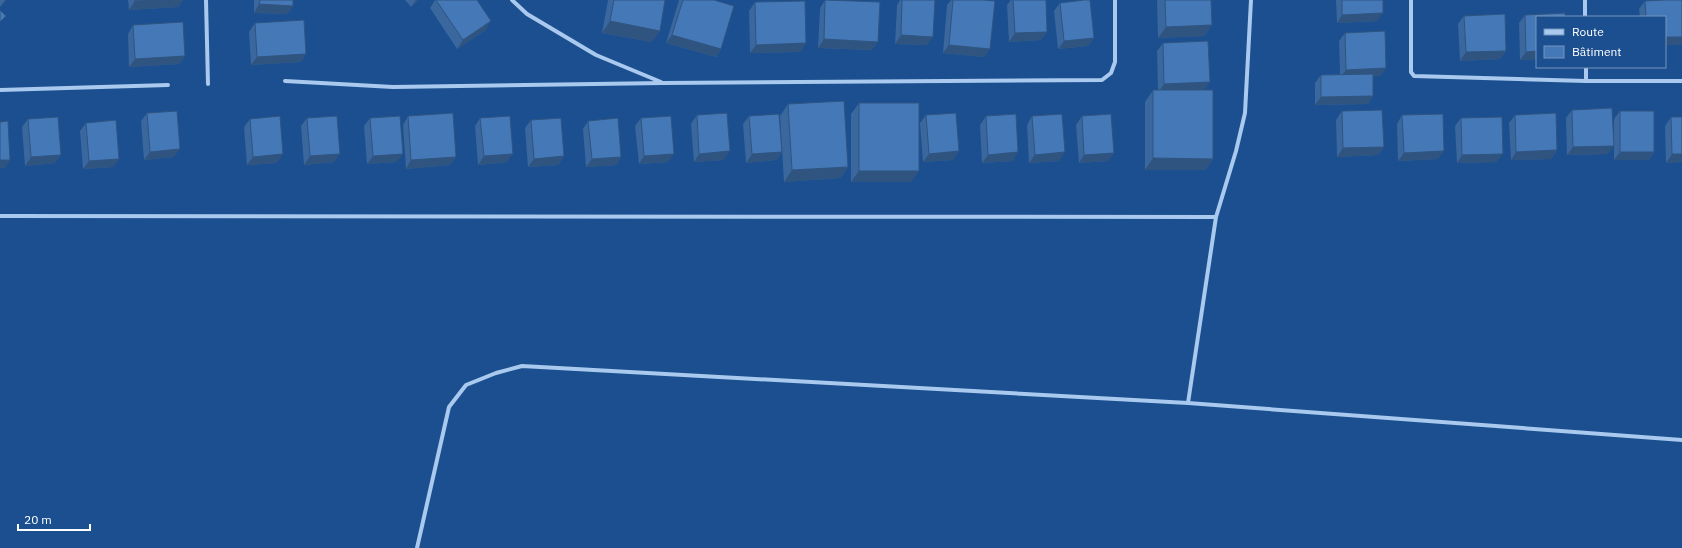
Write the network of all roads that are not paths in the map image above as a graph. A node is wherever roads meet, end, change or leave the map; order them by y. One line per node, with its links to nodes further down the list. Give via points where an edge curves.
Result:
1 (206, 0): 13 (street)
2 (512, 0): 12 (street, via 527,14 596,55)
3 (1115, 0): 12 (street, via 1115,62 1112,73 1102,80)
4 (1251, 0): 17 (street, via 1245,113)
5 (1411, 0): 10 (street, via 1411,72 1414,76)
6 (1585, 0): 7 (street)
7 (1585, 16)
8 (1586, 68): 10 (street)
9 (284, 81): 12 (street, via 393,87)
10 (1586, 81): 11 (street)
11 (1682, 81)
12 (663, 82)
13 (208, 84)
14 (168, 85): 15 (street)
15 (0, 90)
16 (0, 216): 17 (street)
17 (1216, 217): 18 (street)
18 (1188, 404): 19 (street); 20 (street, via 522,366 466,385 450,406)
19 (1682, 440)
20 (417, 548)

